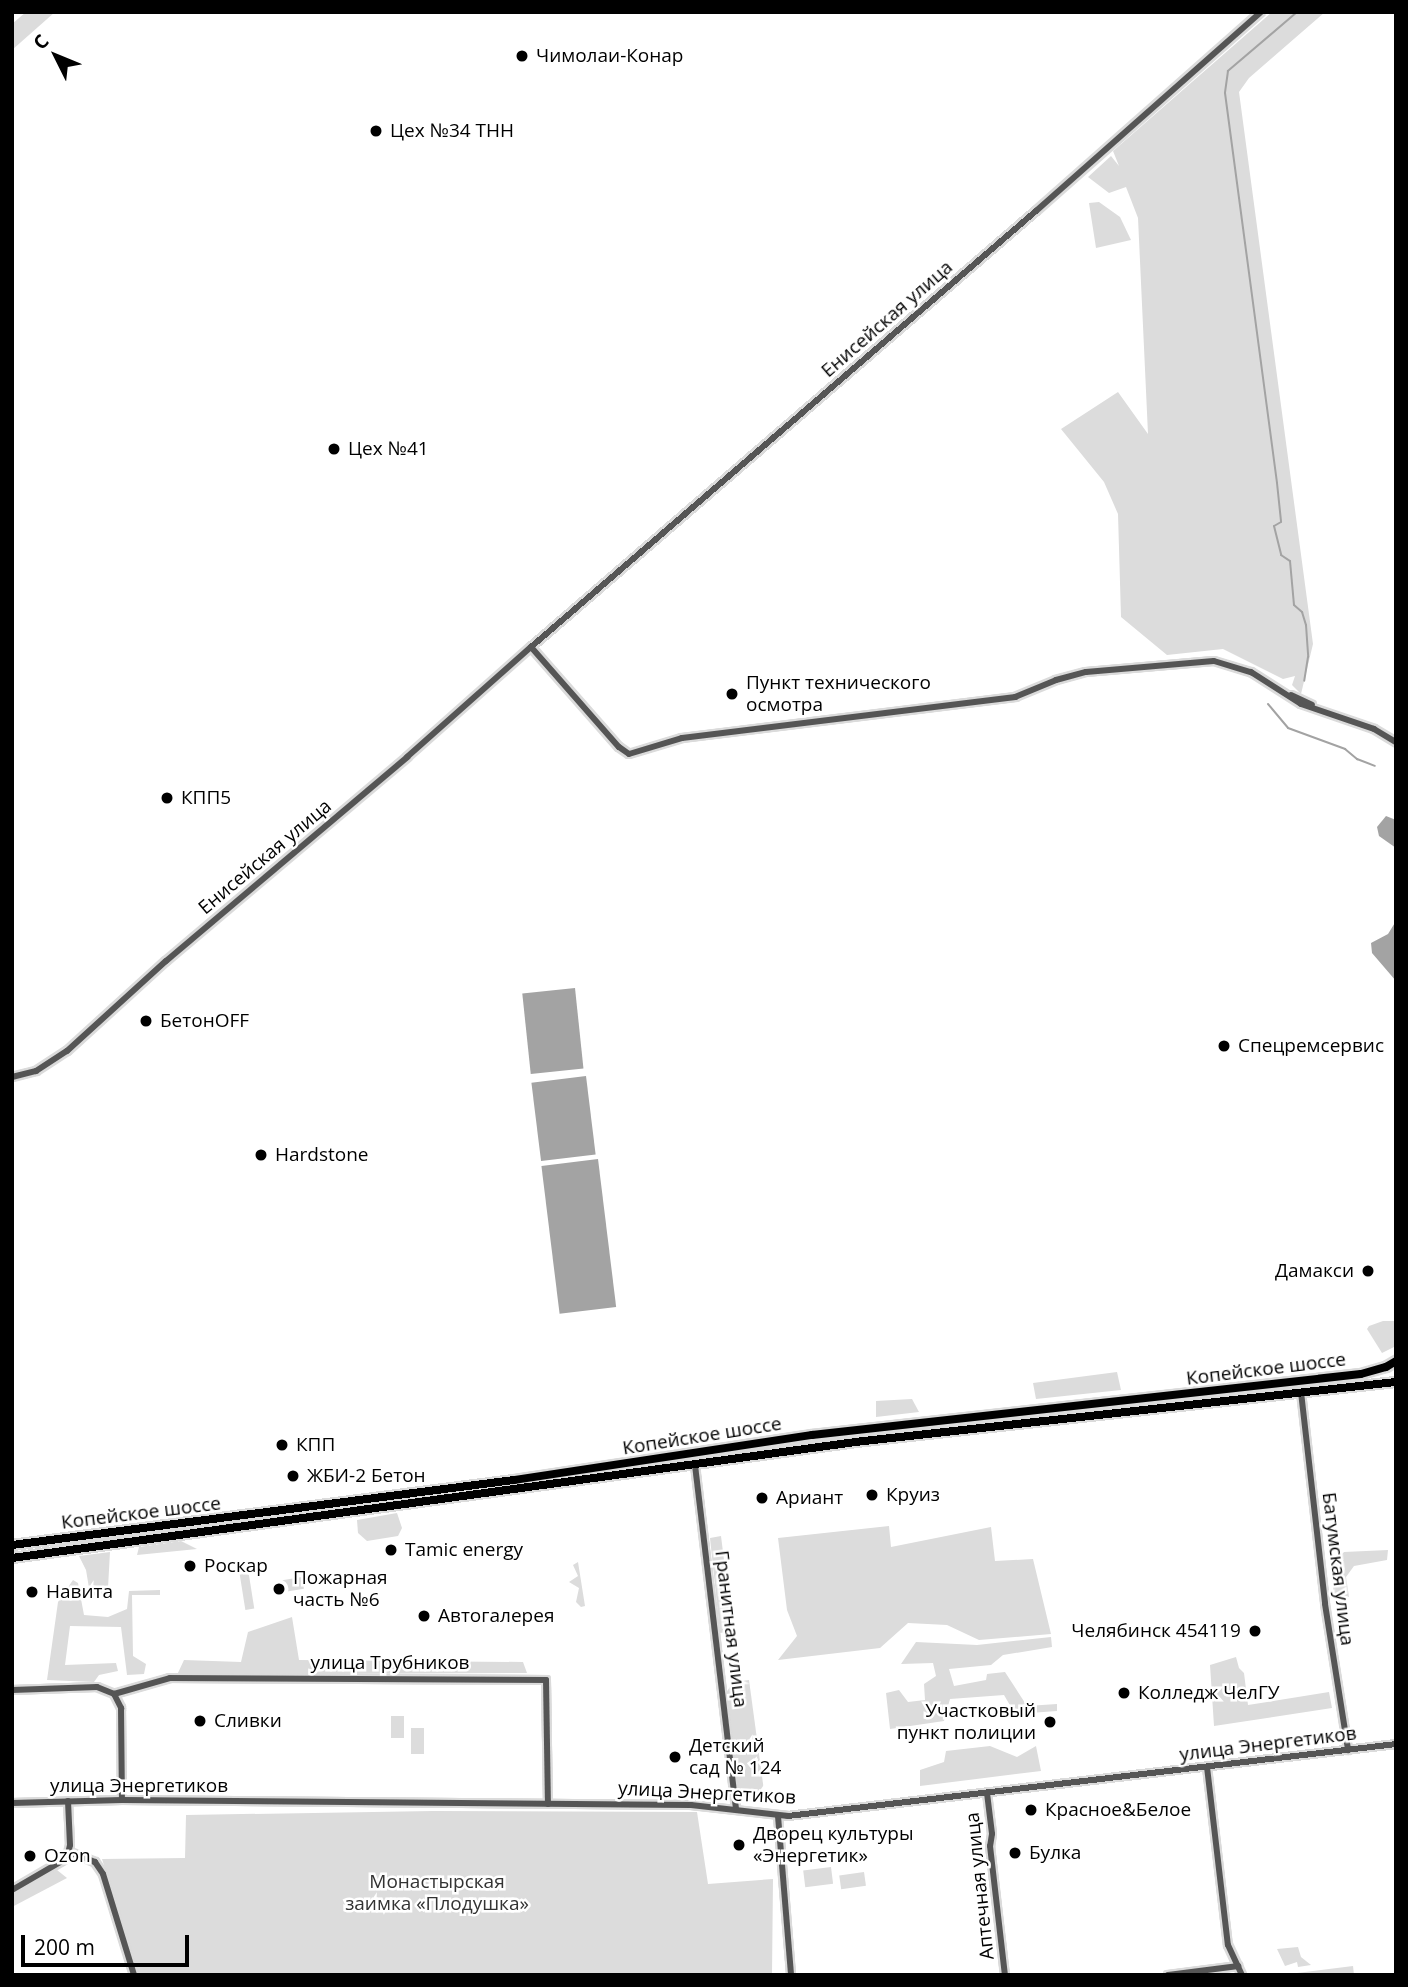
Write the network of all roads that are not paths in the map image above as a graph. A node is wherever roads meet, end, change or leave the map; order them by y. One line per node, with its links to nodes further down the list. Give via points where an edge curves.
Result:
1 (1261, 12): 2 (street, Енисейская улица)
2 (531, 647): 3 (street, via 619,747 635,754 682,738 1015,697 1071,675 1213,661 1251,672 1301,705 1374,729); 4 (street, Енисейская улица, via 67,1051 36,1071)
3 (1396, 742)
4 (12, 1077)
5 (1396, 1361): 8 (main road, Копейское шоссе, via 1361,1374 812,1435)
6 (1396, 1382): 7 (main road, Копейское шоссе)
7 (1301, 1392): 9 (main road, Копейское шоссе, via 855,1442); 19 (street, Батумская улица, via 1325,1604)
8 (694, 1453): 9 (main road, Гранитная улица); 10 (main road, Копейское шоссе)
9 (695, 1465): 12 (main road, Копейское шоссе); 26 (street, Гранитная улица)
10 (327, 1504): 11 (main road, Копейское шоссе); 12 (main road)
11 (288, 1509): 13 (main road); 14 (main road, Копейское шоссе)
12 (328, 1515): 13 (main road, Копейское шоссе)
13 (290, 1520): 15 (main road, Копейское шоссе)
14 (12, 1545)
15 (12, 1558)
16 (12, 1690): 17 (street, улица Трубников, via 97,1687)
17 (114, 1693): 22 (street, via 121,1712); 25 (street, улица Трубников, via 170,1678 546,1680)
18 (1396, 1744): 19 (street, улица Энергетиков)
19 (1348, 1749): 20 (street, улица Энергетиков)
20 (1207, 1767): 21 (street, улица Энергетиков); 30 (street, via 1228,1945)
21 (987, 1793): 27 (street, улица Энергетиков); 33 (street, Аптечная улица)
22 (122, 1800): 23 (street, улица Энергетиков); 25 (street, улица Энергетиков)
23 (68, 1801): 24 (street, улица Энергетиков); 28 (street)
24 (12, 1803)
25 (548, 1804): 26 (street, улица Энергетиков)
26 (736, 1809): 27 (street, улица Энергетиков)
27 (779, 1816): 32 (street)
28 (70, 1852): 29 (street, via 64,1862); 31 (street, via 95,1862 103,1874)
29 (12, 1890)
30 (1238, 1966): 34 (street); 35 (street)
31 (134, 1975)
32 (791, 1975)
33 (1005, 1975)
34 (1168, 1975)
35 (1242, 1975)

